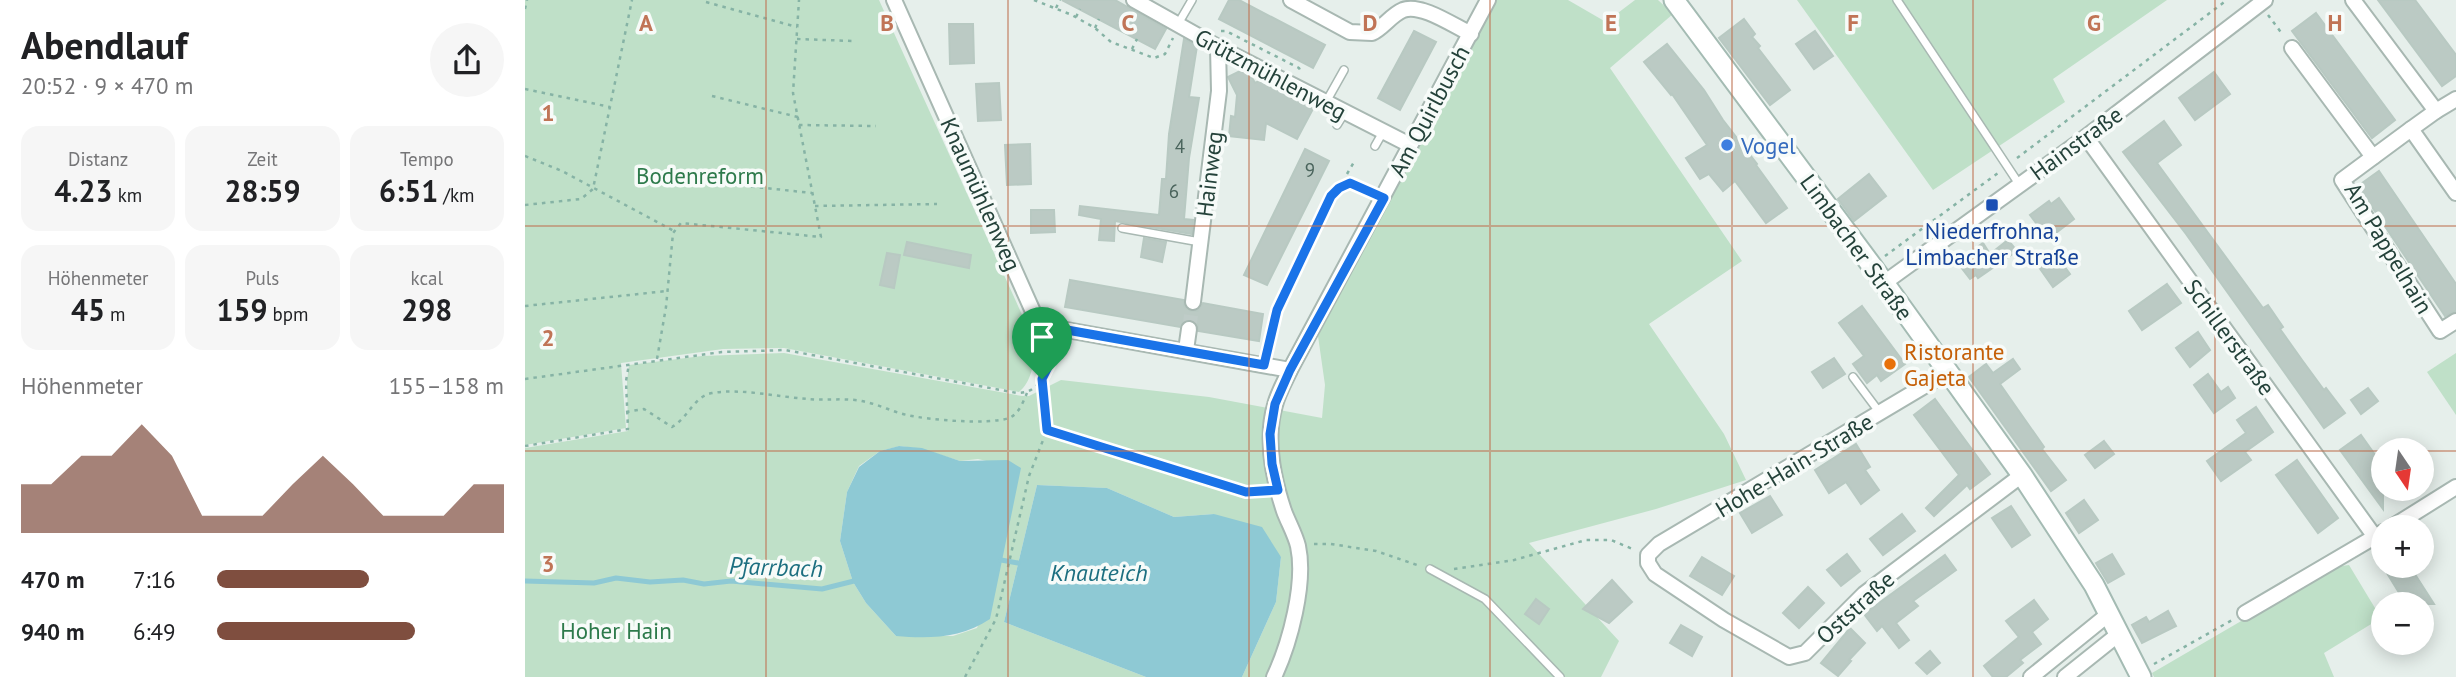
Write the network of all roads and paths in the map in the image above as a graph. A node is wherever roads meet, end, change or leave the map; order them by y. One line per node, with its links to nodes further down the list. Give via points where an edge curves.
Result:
1 (527, 0): 18 (path)
2 (632, 0): 37 (path)
3 (799, 0): 23 (path)
4 (894, 0): 73 (street, Knaumühlenweg)
5 (1034, 0): 17 (path)
6 (1060, 0): 17 (path)
7 (1134, 0): 22 (street, Grützmühlenweg)
8 (1192, 0): 22 (lane)
9 (1291, 0): 25 (street, via 1350,32 1377,31 1396,15 1422,9)
10 (1488, 0): 25 (street, Am Quirlbusch)
11 (1674, 0): 66 (street, Limbacher Straße)
12 (1896, 0): 52 (lane)
13 (2227, 0): 52 (path)
14 (2353, 0): 38 (street)
15 (706, 2): 23 (path)
16 (2263, 2): 30 (path); 46 (street, Hainstraße)
17 (1056, 8): 20 (path)
18 (525, 9)
19 (1080, 9): 20 (path)
20 (1076, 17): 24 (path)
21 (1099, 19): 24 (path)
22 (1179, 25): 29 (street, Grützmühlenweg); 31 (path, via 1161,56 1154,58)
23 (797, 27): 26 (path)
24 (1095, 28): 31 (path, via 1109,40)
25 (1471, 34): 47 (street, Am Quirlbusch)
26 (797, 39): 28 (path); 40 (path, via 793,93)
27 (1137, 39): 31 (path)
28 (853, 40)
29 (1217, 47): 36 (street, Grützmühlenweg); 65 (street, Hainweg, via 1219,91)
30 (2292, 48): 50 (street, Am Pappelhain)
31 (1132, 49)
32 (1344, 70): 36 (lane)
33 (525, 89): 37 (path)
34 (712, 96): 40 (path)
35 (2456, 99): 38 (street, Am Pappelhain)
36 (1326, 102): 39 (street, Grützmühlenweg)
37 (610, 107): 56 (path)
38 (2436, 111): 44 (street, Am Pappelhain)
39 (1345, 112): 42 (lane); 45 (street, Grützmühlenweg)
40 (797, 117): 41 (path)
41 (799, 125): 43 (path); 57 (path)
42 (1337, 125)
43 (876, 126)
44 (2411, 129): 50 (street, Am Pappelhain); 58 (street)
45 (1383, 132): 47 (street, Grützmühlenweg); 48 (lane)
46 (2086, 138): 55 (street, Hainstraße); 93 (street, Schillerstraße)
47 (1410, 145): 59 (street, Am Quirlbusch)
48 (1375, 146)
49 (525, 156): 56 (path)
50 (2373, 157): 72 (street, Am Pappelhain, via 2342,180 2440,331)
51 (1354, 162): 53 (path)
52 (2007, 166): 55 (lane); 66 (path)
53 (1349, 170)
54 (709, 181): 57 (path)
55 (2019, 184): 67 (street, Hainstraße)
56 (593, 188): 61 (path, via 581,199); 64 (path)
57 (813, 193): 62 (path)
58 (2456, 193)
59 (1384, 198): 68 (lane, via 1350,183 1334,192); 79 (street, Am Quirlbusch)
60 (937, 204): 62 (path)
61 (525, 205)
62 (815, 206): 64 (path, via 821,237 681,223)
63 (1122, 228): 65 (lane)
64 (674, 232): 69 (path)
65 (1201, 243): 70 (street, Hainweg)
66 (1872, 266): 67 (street, Limbacher Straße)
67 (1884, 283): 80 (street, Limbacher Straße)
68 (1287, 285): 78 (path)
69 (667, 291): 71 (path); 76 (path)
70 (1193, 302)
71 (525, 306)
72 (2456, 321)
73 (1039, 325): 75 (street); 83 (path, via 1049,365)
74 (1189, 329): 75 (street)
75 (1186, 350): 78 (street)
76 (657, 359): 77 (path); 84 (path, via 785,350)
77 (629, 364): 82 (path); 85 (path)
78 (1264, 365): 79 (street)
79 (1290, 370): 91 (street, via 1275,404 1270,434)
80 (1948, 372): 86 (street, Hohe-Hain-Straße); 89 (street, Limbacher Straße)
81 (1853, 377): 86 (lane)
82 (525, 379)
83 (1042, 379): 84 (path); 87 (path)
84 (1027, 393): 85 (path, via 1016,413 991,421 909,415 864,401 713,393 702,396 684,420 672,427 644,410)
85 (626, 412): 88 (path, via 628,429)
86 (1881, 414): 96 (street, Hohe-Hain-Straße, via 1659,544)
87 (1047, 430): 91 (path, via 1246,492); 102 (path, via 1029,476 996,619)
88 (525, 446)
89 (2022, 475): 96 (street, Oststraße, via 1864,594 1805,653 1789,657 1655,574); 99 (street, Limbacher Straße)
90 (2456, 487): 92 (street)
91 (1278, 490): 95 (street)
92 (2411, 515)
93 (2371, 523)
94 (2371, 539): 98 (street)
95 (1298, 545): 97 (path, via 1331,544 1376,551); 103 (street, via 1300,580)
96 (1648, 559): 97 (path, via 1611,540 1586,540 1465,569)
97 (1430, 569): 104 (lane, via 1485,598)
98 (2245, 613): 101 (path)
99 (2110, 614): 100 (street, Limbacher Straße); 105 (street)
100 (2120, 633): 101 (street, Limbacher Straße); 106 (street)
101 (2140, 675)
102 (965, 677)
103 (1274, 677)
104 (1560, 677)
105 (2031, 677)
106 (2065, 677)

